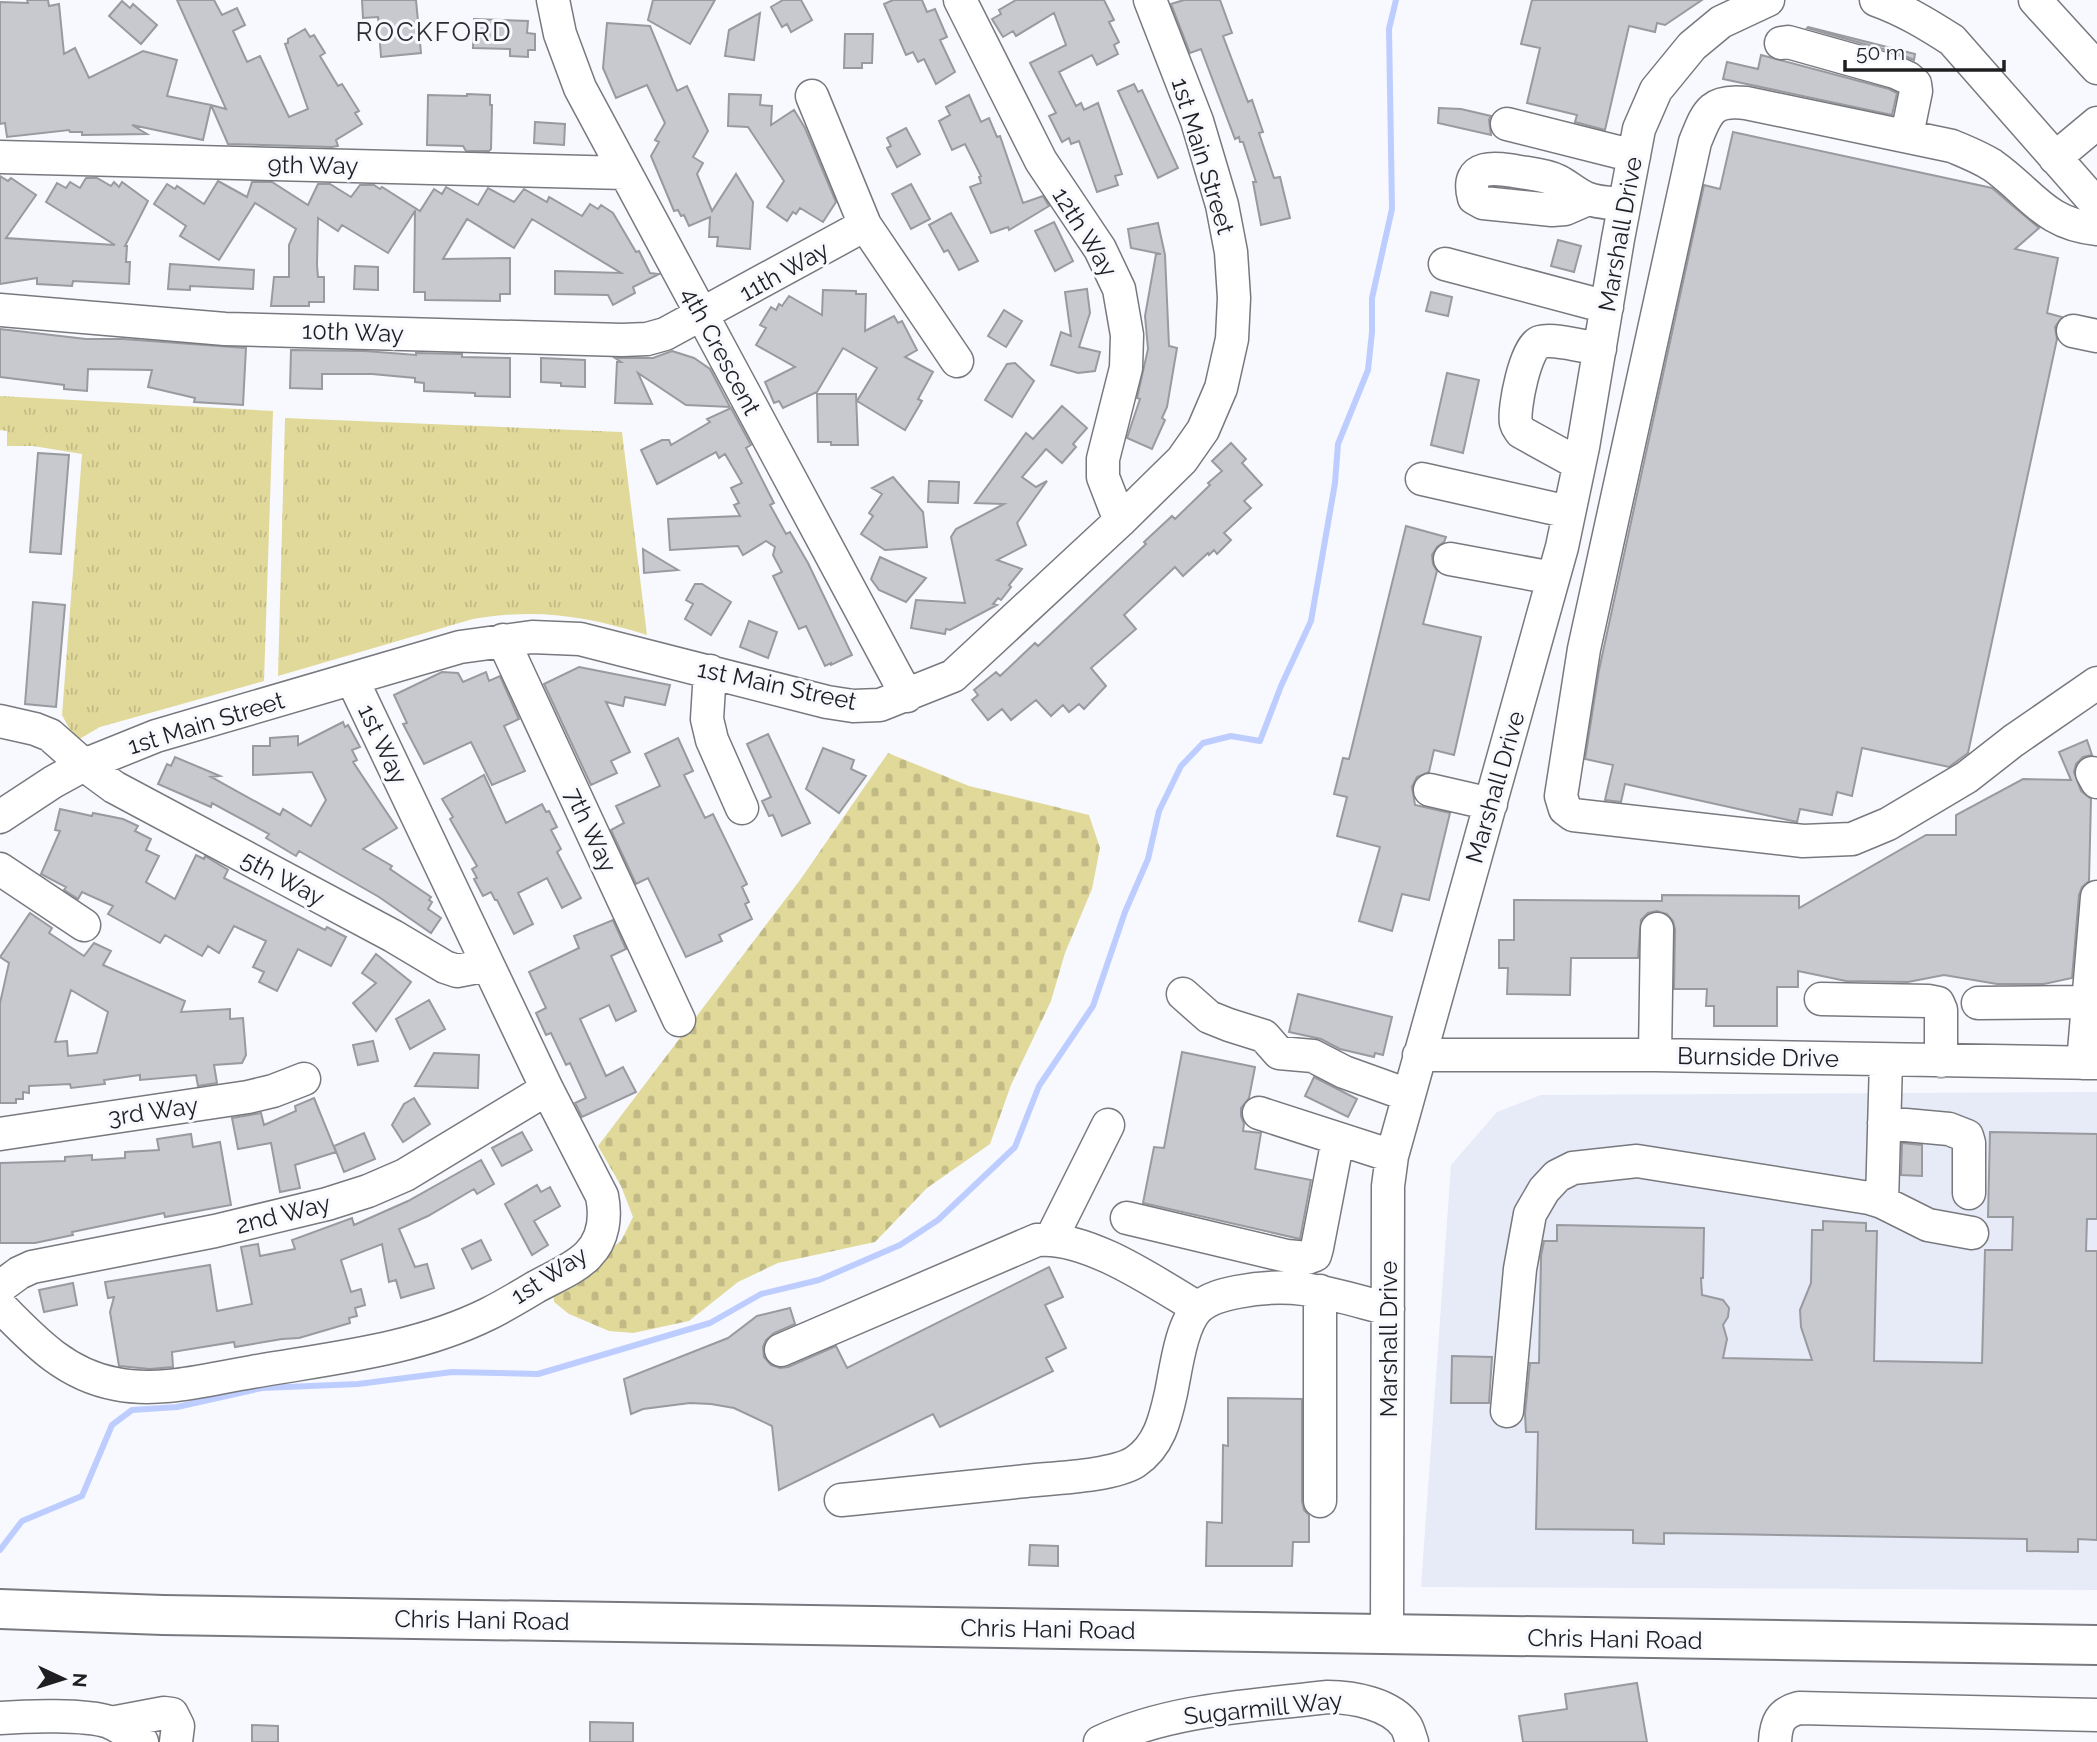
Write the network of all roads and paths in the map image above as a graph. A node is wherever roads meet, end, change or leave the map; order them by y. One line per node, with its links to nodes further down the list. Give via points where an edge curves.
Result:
1 (553, 0): 16 (street, 4th Crescent, via 568,61)
2 (960, 0): 31 (street, 12th Way, via 1041,161 1100,249 1119,289 1127,335 1126,368 1103,459 1103,477)
3 (1150, 0): 31 (street, 1st Main Street, via 1197,121 1222,205 1234,287 1232,339 1221,388 1203,430 1182,460)
4 (1875, 0): 15 (street, via 1952,40)
5 (2035, 0): 8 (street)
6 (1760, 1): 13 (street, Marshall Drive, via 1721,22 1692,46 1656,90 1639,129)
7 (1781, 43): 12 (street, via 1908,78 1916,84 1916,91)
8 (2097, 68)
9 (812, 96): 20 (street)
10 (2097, 123): 15 (street)
11 (1507, 124): 13 (street)
12 (1907, 135): 21 (street, via 1977,156 2053,217); 37 (street, via 1728,101 1711,110 1703,124 1695,142 1584,649 1561,796 1565,809 1573,815 1803,841 1853,839 1888,824 1967,777)
13 (1634, 156): 18 (street, Marshall Drive)
14 (0, 157): 16 (street, 9th Way)
15 (2055, 158): 19 (street)
16 (625, 173): 25 (street, 4th Crescent)
17 (1588, 199): 18 (street)
18 (1624, 204): 23 (street, Marshall Drive)
19 (2097, 205)
20 (865, 225): 25 (street, 11th Way); 27 (street)
21 (2097, 229)
22 (1445, 264): 23 (street)
23 (1607, 307): 26 (street, Marshall Drive)
24 (0, 310): 25 (street, 10th Way, via 225,329 622,340 665,334)
25 (702, 316): 38 (street, 4th Crescent)
26 (1600, 349): 28 (street, Marshall Drive); 28 (street, via 1552,341 1533,346 1516,412 1521,432)
27 (957, 362)
28 (1579, 464): 30 (street, Marshall Drive)
29 (1422, 479): 30 (street)
30 (1569, 512): 33 (street, Marshall Drive)
31 (1121, 521): 38 (street, 1st Main Street, via 953,676)
32 (1450, 559): 33 (street)
33 (1553, 578): 42 (street, Marshall Drive)
34 (503, 640): 35 (street, 1st Main Street, via 580,639); 36 (street, 1st Main Street); 54 (street, 7th Way)
35 (710, 671): 38 (street, 1st Main Street, via 853,706 880,705); 43 (street, via 707,719)
36 (352, 679): 40 (street, 1st Main Street, via 156,736); 49 (street, 1st Way)
37 (2097, 683)
38 (906, 696)
39 (0, 720): 40 (street, 5th Way, via 50,735)
40 (84, 765): 44 (street, 1st Main Street); 49 (street, 5th Way, via 132,797 445,967 457,971)
41 (1430, 790): 42 (street)
42 (1491, 804): 55 (street, Marshall Drive)
43 (742, 808)
44 (0, 817)
45 (0, 869): 47 (street)
46 (2097, 897): 52 (street)
47 (84, 925)
48 (1657, 929): 56 (street)
49 (488, 965): 61 (street, 1st Way)
50 (1183, 994): 62 (street, via 1209,1017 1264,1036 1279,1053 1313,1056)
51 (1821, 999): 58 (street, via 1938,1003)
52 (2088, 1002): 53 (street); 59 (street)
53 (1978, 1003)
54 (679, 1020)
55 (1419, 1055): 56 (street, Burnside Drive); 62 (street, Marshall Drive)
56 (1655, 1055): 57 (street, Burnside Drive)
57 (1886, 1060): 58 (street, Burnside Drive); 64 (street)
58 (1941, 1061): 59 (street, Burnside Drive)
59 (2090, 1063)
60 (304, 1079): 66 (street, 3rd Way, via 248,1097)
61 (547, 1089): 74 (street, 2nd Way, via 405,1174 368,1191 281,1216 32,1267); 76 (street, 1st Way, via 601,1196 603,1228 588,1255 488,1314 453,1328 392,1347 144,1387 92,1378 71,1368 48,1354)
62 (1408, 1095): 68 (street, Marshall Drive)
63 (1259, 1113): 67 (street)
64 (1884, 1123): 69 (street, via 1949,1129 1967,1136); 70 (street)
65 (1108, 1125): 73 (street)
66 (0, 1134)
67 (1338, 1139): 68 (street); 71 (street, via 1315,1255 1287,1256)
68 (1392, 1156): 78 (street, Marshall Drive)
69 (1969, 1193)
70 (1882, 1202): 72 (street, via 1928,1225); 80 (street, via 1637,1161 1573,1168 1557,1176 1530,1214 1520,1269)
71 (1128, 1218)
72 (1972, 1233)
73 (1051, 1238): 77 (street, via 1112,1259); 79 (street, via 1037,1240)
74 (0, 1287)
75 (1321, 1292): 77 (street, via 1291,1286 1257,1288 1214,1297); 78 (street); 82 (street)
76 (0, 1306)
77 (1198, 1308): 81 (street, via 1188,1324 1159,1434 1133,1463 1112,1471 1052,1479)
78 (1388, 1309): 84 (street, Marshall Drive)
79 (781, 1350)
80 (1507, 1411)
81 (841, 1500)
82 (1320, 1501)
83 (0, 1609): 84 (main road, Chris Hani Road)
84 (1387, 1635): 85 (main road, Chris Hani Road)
85 (2097, 1645)
86 (2097, 1715): 93 (street, via 1799,1708 1779,1718)
87 (0, 1718): 88 (street, via 57,1717)
88 (111, 1723): 89 (street); 90 (street, via 172,1714 178,1726)
89 (142, 1742)
90 (176, 1742)
91 (1100, 1742): 92 (street, Sugarmill Way, via 1169,1717 1328,1696 1376,1705 1405,1725)
92 (1412, 1742)
93 (1774, 1742)

